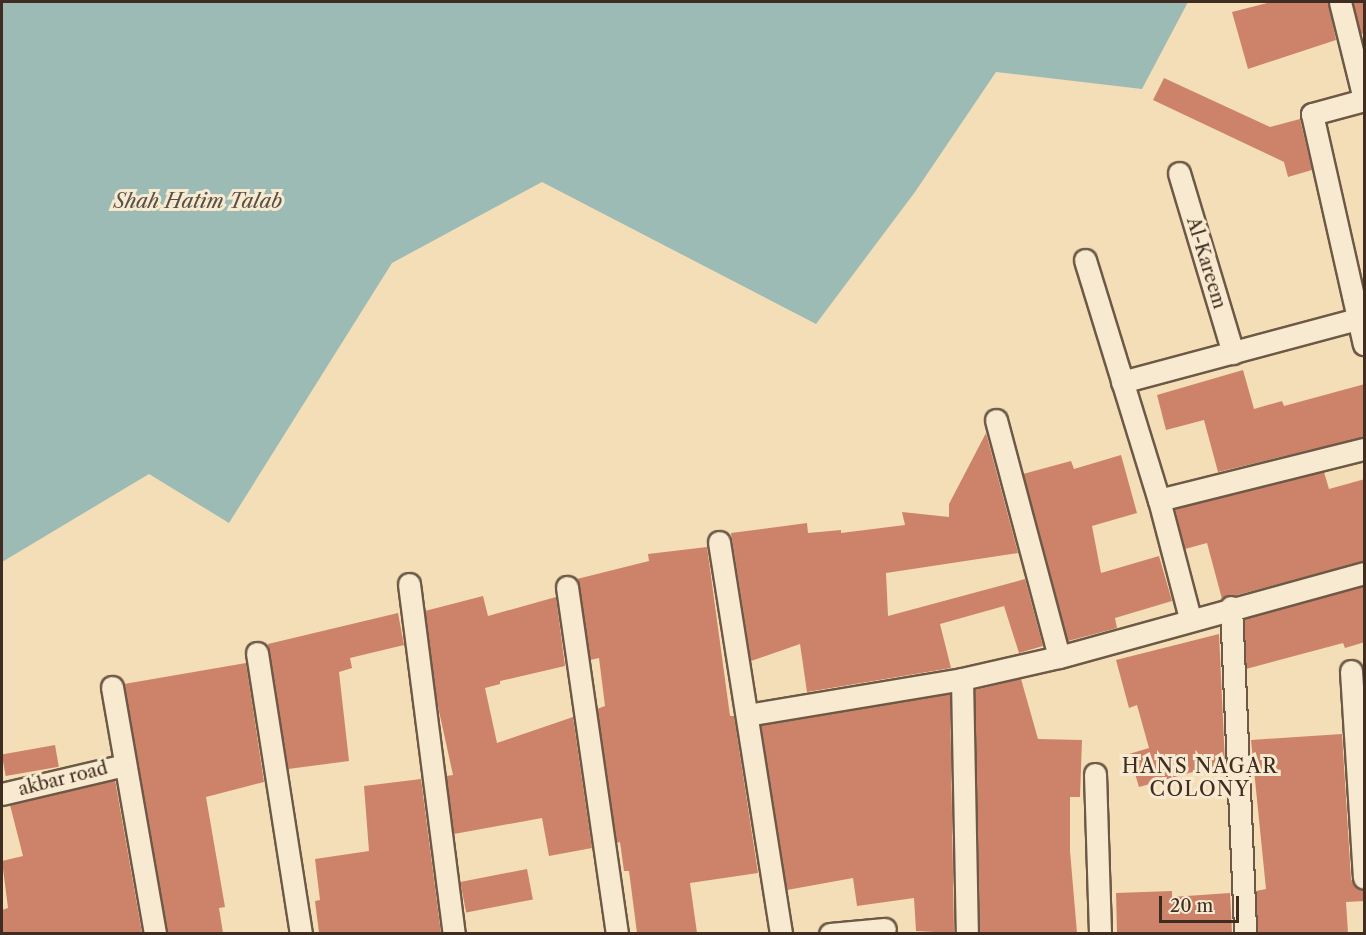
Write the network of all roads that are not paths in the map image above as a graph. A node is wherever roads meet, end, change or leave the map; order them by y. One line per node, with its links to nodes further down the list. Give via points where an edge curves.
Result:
1 (1340, 2): 2 (street)
2 (1365, 99): 5 (street, via 1312,114)
3 (1179, 173): 7 (street, Al-Kareem)
4 (1085, 260): 8 (street)
5 (1357, 319): 6 (street); 7 (street)
6 (1365, 344)
7 (1233, 353): 8 (street)
8 (1122, 382): 11 (street)
9 (996, 420): 19 (street)
10 (1365, 449): 11 (street)
11 (1159, 500): 17 (street)
12 (719, 542): 23 (street)
13 (1365, 573): 16 (street)
14 (409, 584): 31 (street)
15 (567, 587): 32 (street)
16 (1231, 607): 17 (street); 37 (street)
17 (1190, 618): 19 (street)
18 (257, 653): 30 (street)
19 (1059, 657): 21 (street)
20 (1351, 671): 27 (street)
21 (962, 679): 23 (street); 35 (street)
22 (112, 687): 24 (street)
23 (747, 715): 33 (street)
24 (126, 765): 26 (street, akbar road); 29 (street)
25 (1095, 774): 36 (street)
26 (2, 794)
27 (1365, 878)
28 (885, 928): 34 (street)
29 (155, 933)
30 (301, 933)
31 (454, 933)
32 (617, 933)
33 (781, 933)
34 (830, 933)
35 (968, 933)
36 (1100, 933)
37 (1245, 933)

